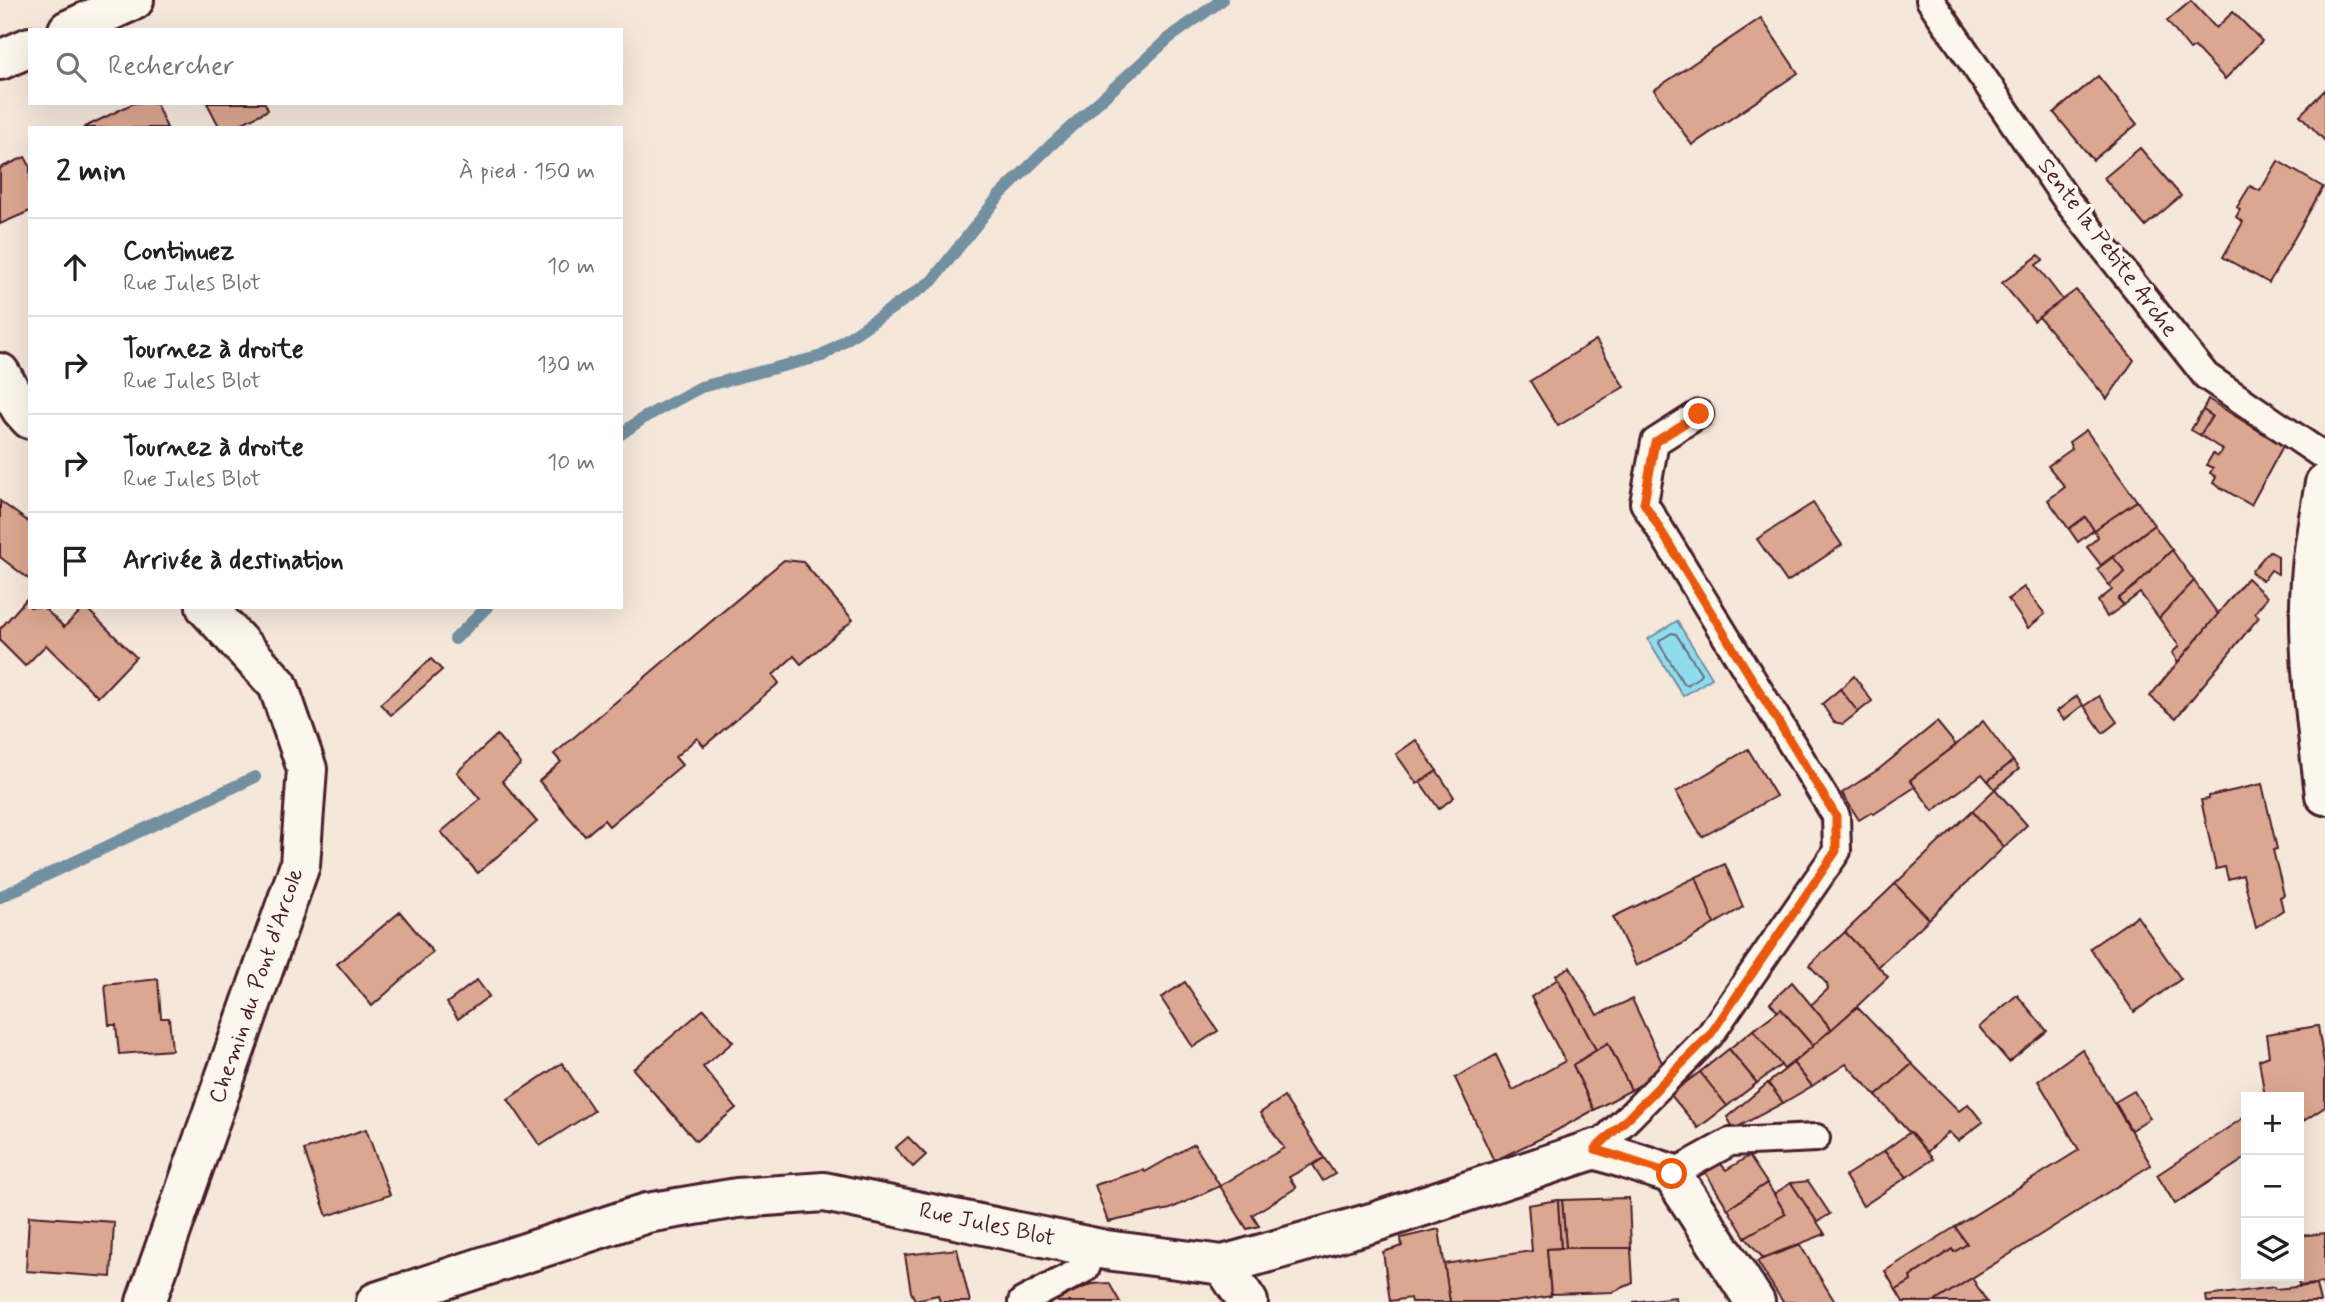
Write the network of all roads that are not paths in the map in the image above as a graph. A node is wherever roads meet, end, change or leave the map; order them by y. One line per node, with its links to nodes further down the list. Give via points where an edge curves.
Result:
1 (134, 0): 3 (street)
2 (1930, 0): 9 (lane, Sente la Petite Arche, via 2068,202 2206,376)
3 (72, 28)
4 (28, 48): 5 (street)
5 (0, 60)
6 (0, 373): 8 (street)
7 (1699, 414): 14 (lane, Rue Jules Blot, via 1655,442 1644,503 1836,816 1836,851 1710,1035)
8 (28, 417)
9 (2325, 457)
10 (2325, 483): 12 (street, via 2310,605)
11 (208, 609): 19 (street, Chemin du Pont d'Arcole, via 278,685 307,769 300,865)
12 (2325, 794)
13 (1816, 1138): 15 (lane, via 1730,1142)
14 (1595, 1149): 15 (street); 17 (street, Rue Jules Blot, via 1375,1222)
15 (1672, 1174): 18 (street)
16 (1093, 1247): 17 (street, Rue Jules Blot); 20 (street, Rue Jules Blot, via 824,1192 737,1198 647,1213); 21 (lane, via 1086,1268)
17 (1223, 1265): 22 (street)
18 (1750, 1295)
19 (146, 1302)
20 (376, 1302)
21 (1022, 1302)
22 (1248, 1302)

